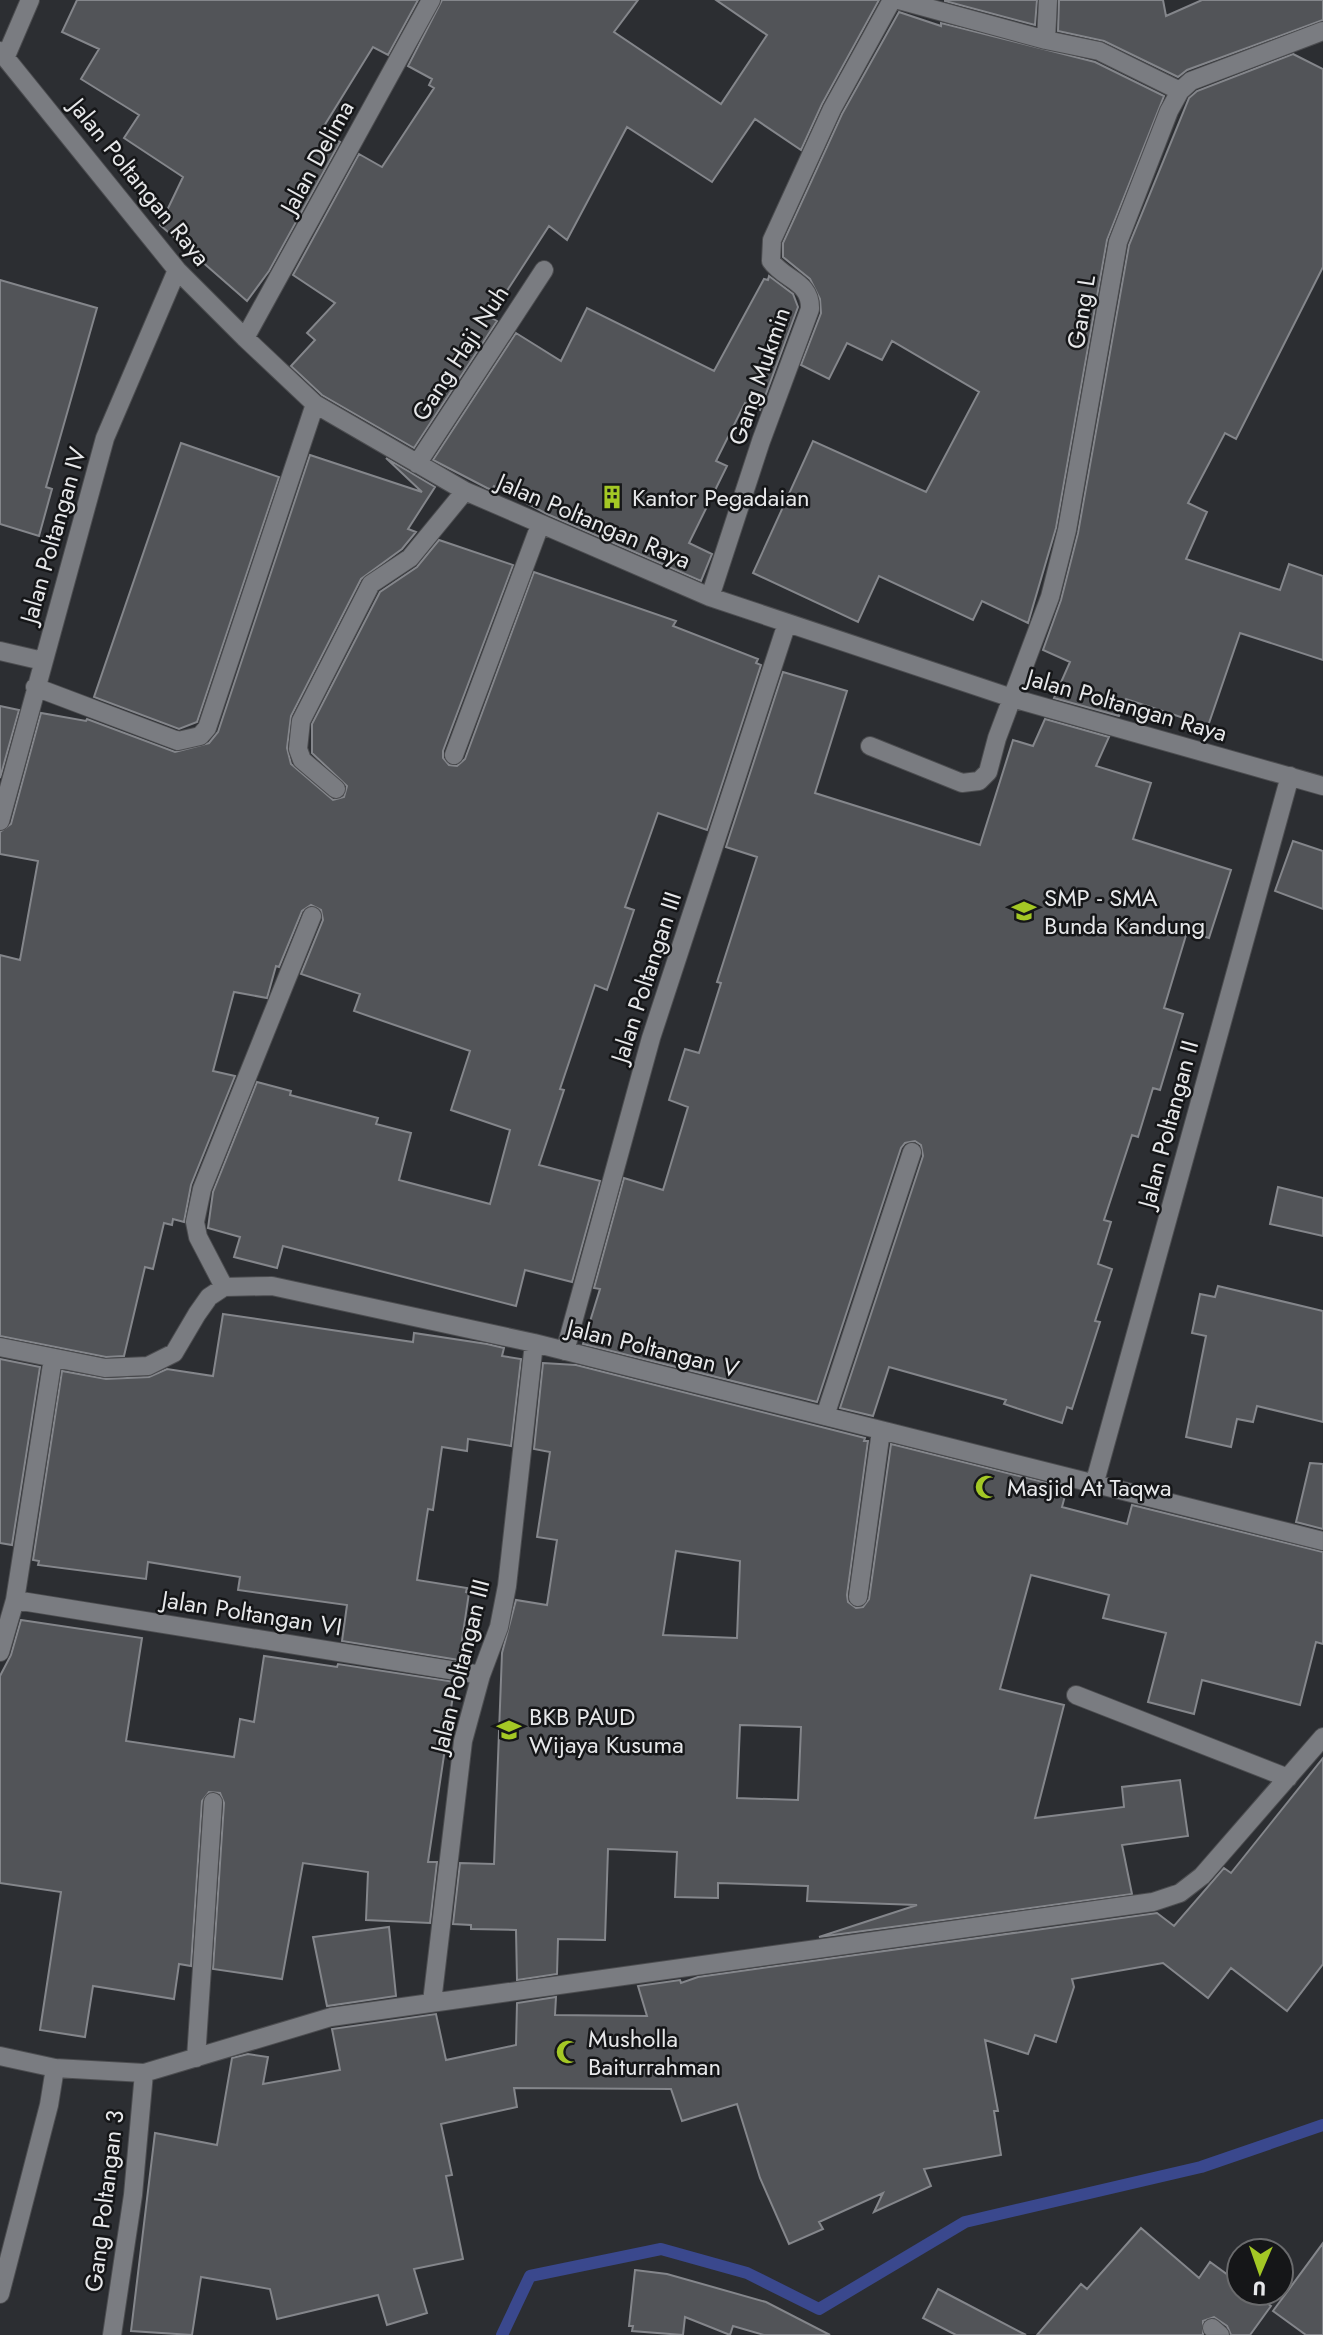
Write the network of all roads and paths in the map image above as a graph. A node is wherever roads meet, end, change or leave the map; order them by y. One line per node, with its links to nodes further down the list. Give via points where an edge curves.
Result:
1 (30, 0): 8 (street)
2 (431, 0): 12 (street, Jalan Delima)
3 (892, 0): 17 (street, Gang Mukmin, via 832,109 772,240 771,261 804,287 810,309)
4 (899, 0): 7 (street)
5 (1048, 0): 7 (street)
6 (1323, 31): 9 (street, via 1191,81)
7 (1046, 40): 9 (street, via 1099,51)
8 (3, 53): 10 (street, Jalan Poltangan Raya)
9 (1180, 91): 22 (street, Gang L, via 1118,242 1067,530 1051,597)
10 (177, 270): 12 (street, Jalan Poltangan Raya); 20 (street, Jalan Poltangan IV, via 106,438)
11 (544, 270): 14 (street, Gang Haji Nuh)
12 (246, 338): 13 (street, Jalan Poltangan Raya)
13 (315, 404): 14 (street, Jalan Poltangan Raya); 21 (street, via 201,736 178,741)
14 (417, 464): 15 (street, Jalan Poltangan Raya)
15 (465, 491): 16 (street, Jalan Poltangan Raya); 27 (street, via 410,558 371,584 301,721 298,749 302,760)
16 (540, 525): 17 (street, Jalan Poltangan Raya); 24 (street)
17 (710, 597): 18 (street, Jalan Poltangan Raya)
18 (788, 622): 22 (street, Jalan Poltangan Raya); 34 (street, Jalan Poltangan III, via 651,1038)
19 (0, 651): 20 (street)
20 (43, 661): 21 (street, Jalan Poltangan IV)
21 (35, 687): 28 (street, Jalan Poltangan IV)
22 (1013, 698): 23 (street, Gang L, via 988,772 979,781 962,783); 25 (street, Jalan Poltangan Raya)
23 (870, 746)
24 (454, 755)
25 (1290, 776): 26 (street, Jalan Poltangan Raya); 38 (street, Jalan Poltangan II)
26 (1323, 786)
27 (336, 789)
28 (0, 821)
29 (312, 916): 31 (street, via 202,1189 195,1222 198,1237)
30 (912, 1152): 36 (street)
31 (224, 1287): 32 (street, Jalan Poltangan V, via 272,1286); 35 (street, via 209,1297 181,1345 162,1362 106,1368)
32 (534, 1343): 34 (street, Jalan Poltangan V); 43 (street, Jalan Poltangan III, via 507,1586 499,1627)
33 (0, 1347): 35 (street)
34 (565, 1351): 36 (street, Jalan Poltangan V)
35 (53, 1359): 41 (street)
36 (825, 1416): 37 (street, Jalan Poltangan V)
37 (881, 1431): 38 (street, Jalan Poltangan V); 40 (street)
38 (1094, 1485): 39 (street, Jalan Poltangan V)
39 (1323, 1541)
40 (858, 1597)
41 (15, 1600): 42 (street); 43 (street, Jalan Poltangan VI)
42 (0, 1652)
43 (481, 1675): 48 (street, Jalan Poltangan III, via 463,1741)
44 (1076, 1695): 46 (street)
45 (1323, 1737): 46 (street)
46 (1288, 1778): 48 (street, via 1202,1876 1180,1893 1153,1902)
47 (213, 1802): 50 (street)
48 (432, 2002): 50 (street, via 331,2017)
49 (0, 2056): 51 (street)
50 (195, 2058): 52 (street)
51 (55, 2068): 52 (street); 53 (street)
52 (144, 2073): 54 (street, Gang Poltangan 3, via 133,2195)
53 (0, 2294)
54 (112, 2335)

